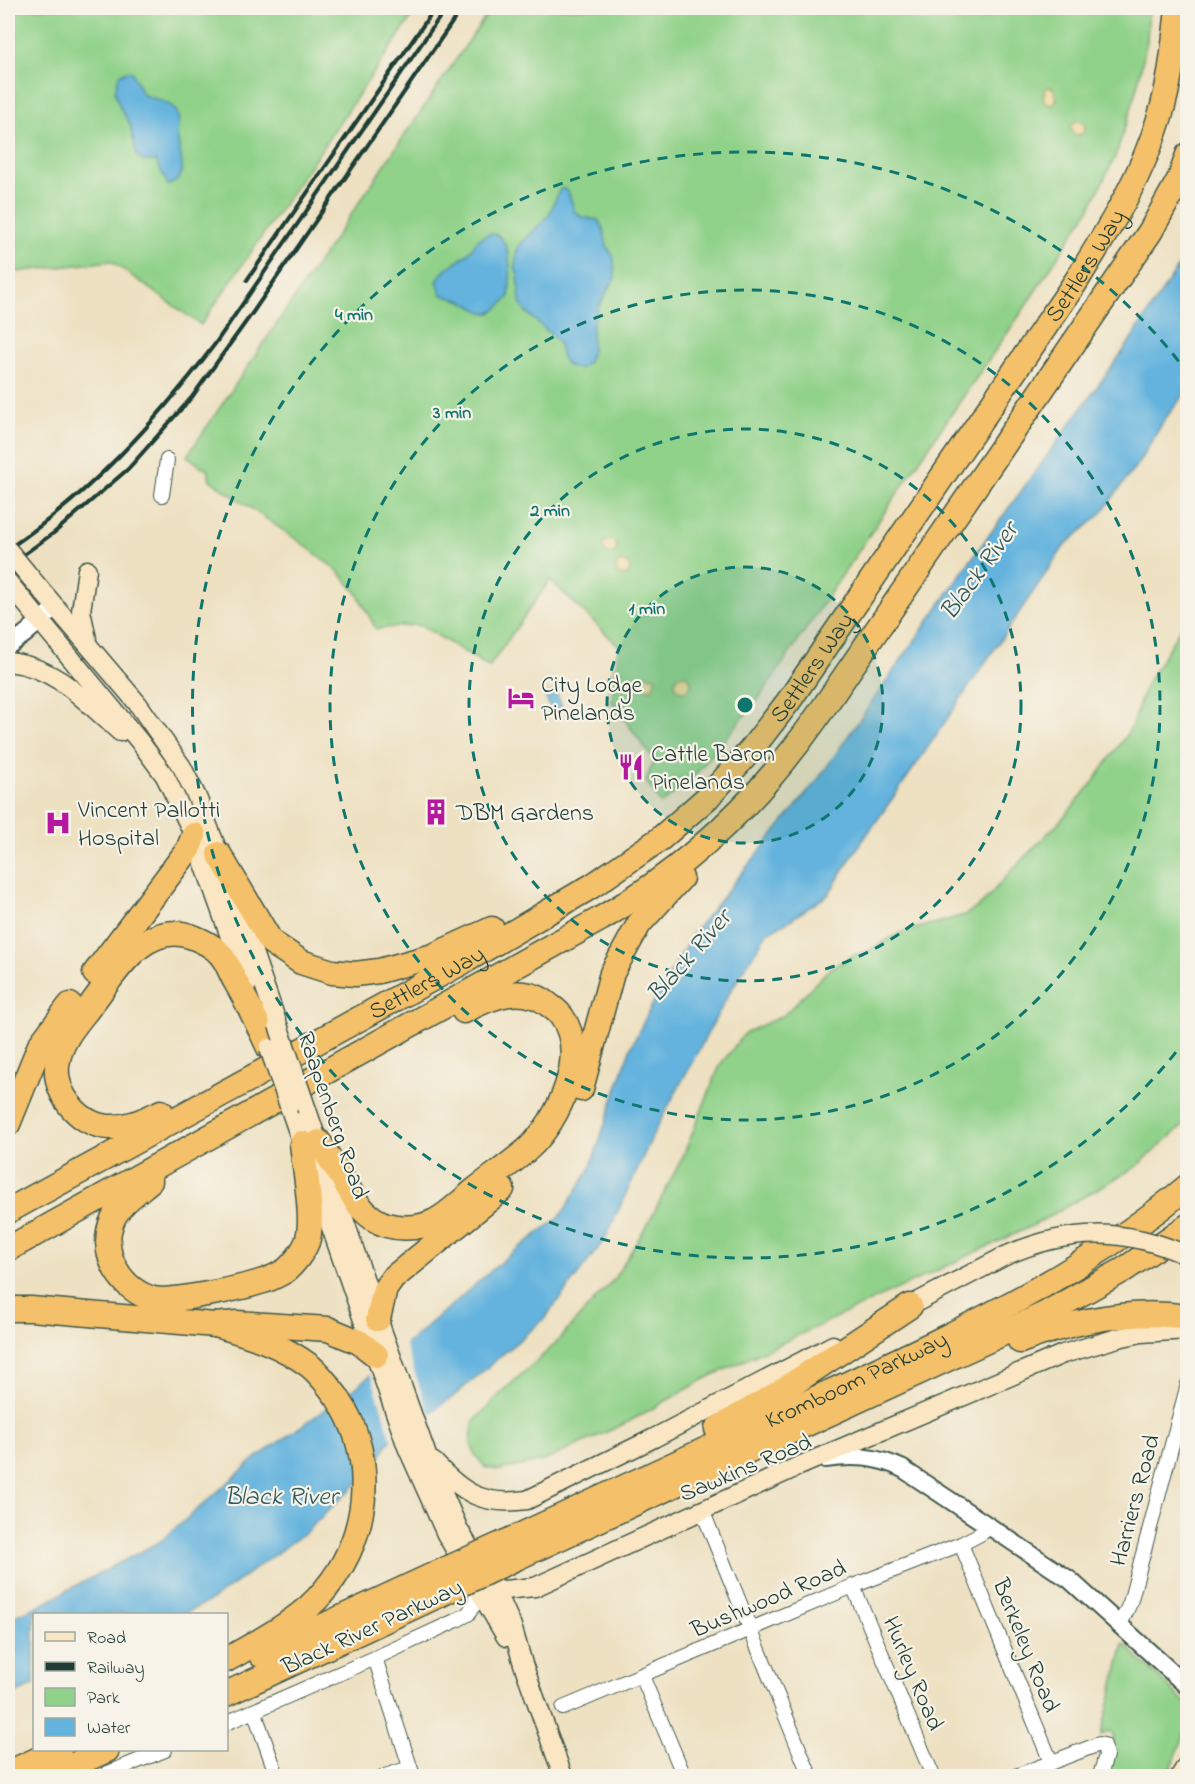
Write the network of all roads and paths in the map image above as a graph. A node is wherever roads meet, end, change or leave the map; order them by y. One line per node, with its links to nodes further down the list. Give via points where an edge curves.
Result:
1 (1178, 8): 17 (highway, Settlers Way, via 1161,115 1144,162 1075,283 788,702 750,751 676,825)
2 (1188, 155): 15 (highway, Settlers Way, via 1180,178 1150,232 1119,279 815,720 764,786)
3 (167, 460): 4 (street)
4 (162, 495)
5 (8, 550): 8 (main road, Raapenberg Road, bridge)
6 (87, 570): 11 (main road, via 81,616)
7 (11, 587): 9 (main road, Raapenberg Road)
8 (56, 607): 9 (street); 11 (main road, Raapenberg Road)
9 (40, 621): 10 (street); 13 (main road, Raapenberg Road)
10 (8, 646)
11 (89, 646): 16 (main road, Raapenberg Road, via 138,704 177,759)
12 (8, 662): 13 (main road, via 48,672)
13 (158, 765): 14 (main road, Raapenberg Road)
14 (194, 835): 18 (main road, Raapenberg Road); 21 (highway, via 186,852 40,1045)
15 (705, 844): 20 (highway, Settlers Way, via 620,908); 32 (highway, via 678,882 639,924 612,973 579,1096 559,1137 530,1167 393,1278 385,1289)
16 (219, 854): 17 (highway, via 271,942 301,962 354,974 433,956 534,908); 18 (main road, Raapenberg Road)
17 (592, 886): 19 (highway, Settlers Way)
18 (268, 1034): 19 (highway, via 221,955 202,940 186,935 155,937 127,958 65,1038 57,1060 57,1081 64,1098 80,1117 108,1127 136,1124 260,1062); 22 (main road, Raapenberg Road, bridge); 22 (main road, Raapenberg Road, bridge)
19 (330, 1036): 25 (highway, Settlers Way)
20 (330, 1068): 22 (highway, via 379,1055 488,999 516,992 543,999 562,1016 571,1036 572,1064 552,1121 530,1147 435,1221 411,1227 373,1219 354,1200); 23 (highway, Settlers Way)
21 (8, 1124)
22 (306, 1130): 23 (highway, via 309,1231 307,1242 287,1270 261,1282 177,1299 155,1299 135,1292 116,1273 108,1245 111,1223 131,1195); 32 (main road, Raapenberg Road); 35 (main road, Raapenberg Road)
23 (188, 1148): 27 (highway, Settlers Way)
24 (1188, 1186): 41 (highway, Kromboom Parkway, via 1087,1261 1005,1308)
25 (8, 1211)
26 (1188, 1226): 37 (highway, Kromboom Parkway, via 1125,1269 1045,1314)
27 (8, 1250)
28 (1188, 1256): 29 (main road, bridge, via 1132,1237 1080,1234 1054,1238 1005,1256)
29 (910, 1306): 39 (main road, via 527,1500 491,1501 475,1496 453,1482); 41 (highway, via 780,1392)
30 (8, 1309): 33 (highway)
31 (1188, 1317): 37 (highway, via 1135,1314 1062,1326)
32 (378, 1318): 35 (main road, Raapenberg Road)
33 (215, 1324): 35 (highway, via 328,1329); 54 (highway, via 278,1346 312,1367 347,1412 363,1461 360,1524 345,1560 317,1599 272,1634)
34 (1188, 1330): 40 (main road, via 1141,1333 1063,1354)
35 (381, 1355): 38 (main road, Raapenberg Road)
36 (1188, 1384): 50 (street, Harriers Road, via 1130,1603)
37 (852, 1405): 45 (highway, Kromboom Parkway)
38 (411, 1433): 39 (main road, Raapenberg Road); 47 (main road, Raapenberg Road, via 436,1514 452,1546)
39 (427, 1454): 47 (main road, Raapenberg Road)
40 (800, 1466): 42 (main road, Sawkins Road); 43 (street, Sawkins Road, via 847,1455 892,1464)
41 (588, 1503): 45 (highway, Kromboom Parkway)
42 (702, 1510): 49 (main road, Sawkins Road); 52 (street)
43 (989, 1527): 44 (street, Bushwood Road); 50 (street, Sawkins Road, via 1070,1580)
44 (962, 1544): 48 (street, Bushwood Road); 67 (street, Berkeley Road)
45 (512, 1550): 46 (highway, Black River Parkway, bridge)
46 (435, 1585): 56 (highway, Black River Parkway); 59 (highway, Black River Parkway)
47 (484, 1586): 49 (main road, Sawkins Road, via 504,1590); 51 (main road, Raapenberg Road); 53 (street, via 468,1614); 55 (main road, Raapenberg Road)
48 (853, 1586): 52 (street, Bushwood Road); 79 (street, Hurley Road)
49 (535, 1587): 51 (main road, via 515,1607)
50 (1120, 1625): 58 (street, Sawkins Road)
51 (512, 1626): 55 (main road, Raapenberg Road)
52 (750, 1630): 57 (street, Bushwood Road); 78 (street)
53 (375, 1658): 61 (street); 69 (street)
54 (228, 1659)
55 (523, 1664): 76 (main road, Raapenberg Road)
56 (228, 1670)
57 (642, 1676): 60 (street, Bushwood Road); 77 (street)
58 (1188, 1687)
59 (228, 1693)
60 (563, 1708)
61 (254, 1711): 62 (street); 74 (street)
62 (228, 1722)
63 (55, 1751): 70 (highway)
64 (103, 1751): 72 (highway)
65 (154, 1751): 66 (street)
66 (127, 1756): 71 (highway); 73 (street)
67 (1051, 1762): 80 (street); 81 (street, via 1104,1745 1106,1755)
68 (1188, 1763): 82 (main road)
69 (412, 1772): 75 (street)
70 (8, 1773)
71 (96, 1775)
72 (49, 1776)
73 (141, 1776)
74 (277, 1776)
75 (385, 1776)
76 (563, 1776)
77 (684, 1776)
78 (810, 1776)
79 (933, 1776)
80 (1016, 1776)
81 (1100, 1776)
82 (1180, 1776)

